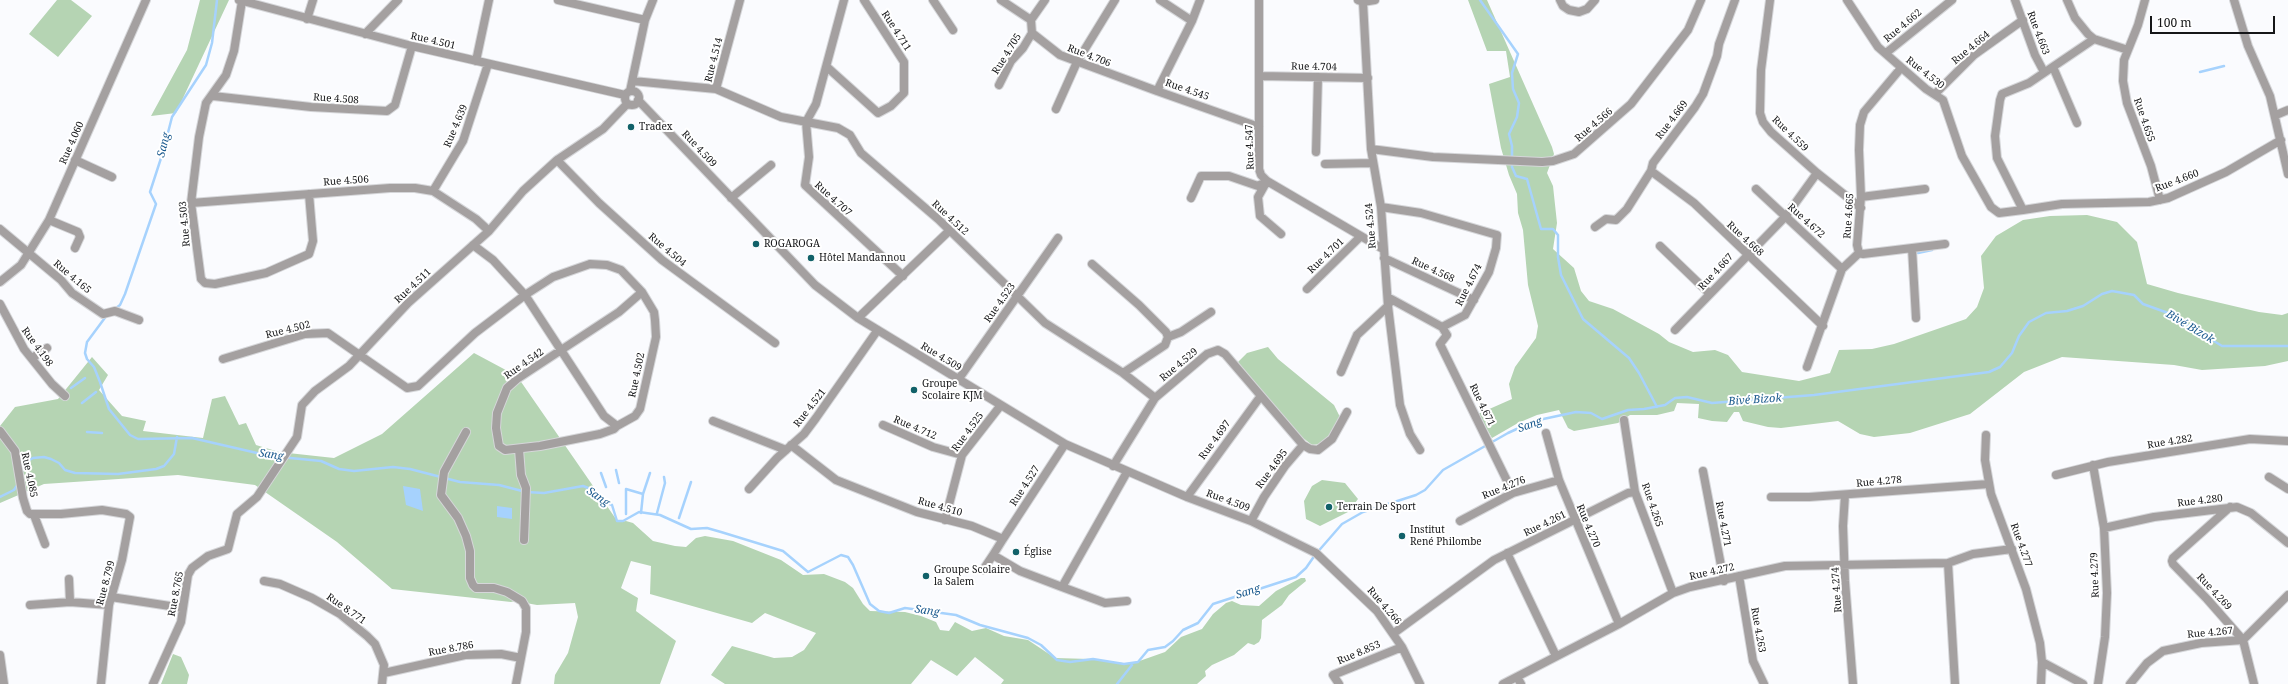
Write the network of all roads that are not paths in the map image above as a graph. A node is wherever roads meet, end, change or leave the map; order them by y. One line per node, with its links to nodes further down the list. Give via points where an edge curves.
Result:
1 (146, 0): 71 (street, Rue 4.060)
2 (240, 0): 31 (street, Rue 4.501); 59 (street, Rue 4.503, via 234,51 226,75)
3 (313, 0): 31 (street)
4 (398, 0): 38 (street)
5 (489, 0): 43 (street)
6 (558, 0): 32 (street)
7 (653, 0): 32 (street)
8 (740, 0): 55 (street, Rue 4.514)
9 (844, 0): 46 (street)
10 (864, 0): 46 (street, Rue 4.711, via 904,62 904,93 891,106 878,113)
11 (933, 0): 36 (street)
12 (1001, 0): 33 (street)
13 (1045, 0): 33 (street)
14 (1115, 0): 44 (street)
15 (1160, 0): 35 (street)
16 (1200, 0): 35 (street, Rue 4.545)
17 (1259, 0): 50 (street, Rue 4.547)
18 (1375, 0): 30 (street)
19 (1560, 0): 20 (street, via 1569,10 1579,12 1587,9)
20 (1596, 0)
21 (1701, 0): 69 (street, Rue 4.566, via 1688,30 1631,104 1574,154 1542,162 1432,157)
22 (1735, 0): 76 (street, Rue 4.669, via 1703,94 1652,163)
23 (1770, 0): 77 (street, Rue 4.559, via 1761,70 1760,113 1771,132)
24 (1847, 0): 42 (street, Rue 4.530, via 1872,41)
25 (1952, 0): 42 (street, Rue 4.662)
26 (2015, 0): 34 (street, Rue 4.663)
27 (2066, 0): 39 (street, via 2083,29)
28 (2145, 0): 41 (street, Rue 4.655)
29 (2234, 0): 64 (street, via 2248,46 2264,80)
30 (1361, 1): 52 (street, Rue 4.524)
31 (307, 19): 38 (street, Rue 4.501)
32 (646, 20): 53 (street)
33 (1031, 20): 37 (street)
34 (2023, 20): 49 (street, Rue 4.663); 58 (street, Rue 4.664, via 1974,55)
35 (1192, 21): 56 (street, Rue 4.545)
36 (954, 30)
37 (1032, 33): 44 (street, Rue 4.706, via 1060,56); 54 (street, Rue 4.705, via 1011,61)
38 (365, 34): 40 (street, Rue 4.501)
39 (2094, 38): 41 (street); 47 (street)
40 (412, 46): 43 (street, Rue 4.501); 59 (street, Rue 4.508, via 396,105 387,111 311,107)
41 (2128, 50): 88 (street, Rue 4.655, via 2123,70 2126,103 2151,166)
42 (1886, 53): 48 (street, Rue 4.530)
43 (476, 61): 45 (street, Rue 4.501)
44 (1077, 62): 56 (street, Rue 4.706); 62 (street)
45 (488, 64): 57 (street, Rue 4.501); 83 (street, Rue 4.639, via 462,141)
46 (827, 67): 65 (street, via 816,104)
47 (2053, 67): 49 (street); 66 (street)
48 (1901, 68): 58 (street, Rue 4.530); 85 (street, Rue 4.665, via 1864,112 1860,125 1859,150)
49 (2044, 72): 92 (street, via 2021,87 2002,94 2000,100 1995,136 1996,158)
50 (1259, 76): 51 (street, Rue 4.704); 67 (street, Rue 4.547)
51 (1318, 77): 52 (street, Rue 4.704); 70 (street)
52 (1368, 78): 69 (street, Rue 4.524)
53 (633, 81): 55 (street, Rue 4.514); 57 (street)
54 (999, 86)
55 (716, 89): 65 (street, Rue 4.512, via 781,117)
56 (1157, 91): 67 (street, Rue 4.545)
57 (627, 93): 60 (street, Rue 4.509, via 636,92); 61 (street)
58 (1935, 94): 93 (street, Rue 4.530, via 1946,105 1966,165 1991,207)
59 (213, 96): 89 (street, Rue 4.503, via 206,103)
60 (638, 100): 61 (street, via 634,105); 86 (street, Rue 4.509)
61 (628, 104): 72 (street, Rue 4.511, via 603,129)
62 (1056, 109)
63 (2288, 110): 64 (street)
64 (2276, 115): 68 (street)
65 (806, 122): 99 (street, Rue 4.512, via 838,128 850,134 861,153); 115 (street, Rue 4.707, via 809,158 804,181 806,188)
66 (2077, 123)
67 (1259, 127): 80 (street, Rue 4.547, via 1259,169)
68 (2281, 140): 78 (street); 88 (street, Rue 4.660, via 2226,172)
69 (1371, 150): 73 (street, Rue 4.524)
70 (1316, 152)
71 (75, 160): 79 (street); 95 (street, Rue 4.060)
72 (557, 160): 98 (street, Rue 4.511, via 523,191); 134 (street, Rue 4.504, via 599,203 662,260)
73 (1373, 163): 74 (street); 90 (street, Rue 4.524)
74 (1325, 164)
75 (771, 165): 86 (street)
76 (1651, 171): 96 (street, Rue 4.669, via 1636,197 1616,220 1606,219); 111 (street, Rue 4.668, via 1694,204)
77 (1817, 173): 91 (street, Rue 4.559); 94 (street, Rue 4.667)
78 (2288, 174)
79 (112, 177)
80 (1267, 180): 87 (street, via 1258,186 1229,176 1201,176); 100 (street, via 1258,197 1260,216); 101 (street, Rue 4.547)
81 (1756, 189): 94 (street, Rue 4.672)
82 (1925, 189): 85 (street)
83 (433, 191): 84 (street, Rue 4.506, via 390,188); 98 (street, Rue 4.506, via 476,218)
84 (309, 194): 89 (street, Rue 4.506); 89 (street, Rue 4.503, via 313,241 309,254 266,273 215,284 205,283 201,279)
85 (1861, 197): 91 (street, Rue 4.665)
86 (730, 198): 126 (street, Rue 4.509, via 815,285)
87 (1191, 198)
88 (2160, 200): 92 (street, Rue 4.660, via 2062,204)
89 (191, 203)
90 (1381, 207): 108 (street, Rue 4.524); 122 (street, Rue 4.674, via 1421,213 1497,235 1489,272)
91 (1860, 208): 110 (street, Rue 4.665, via 1856,245)
92 (2023, 210): 93 (street, Rue 4.660)
93 (1999, 213)
94 (1786, 216): 111 (street, Rue 4.667); 114 (street, Rue 4.672)
95 (49, 220): 106 (street, via 78,232 80,237); 109 (street, Rue 4.060)
96 (1595, 227)
97 (0, 229): 109 (street, Rue 4.165)
98 (489, 231): 104 (street, Rue 4.511)
99 (949, 231): 115 (street); 121 (street, Rue 4.512)
100 (1281, 234)
101 (1360, 237): 108 (street, Rue 4.547); 117 (street, Rue 4.701)
102 (1058, 238): 121 (street, Rue 4.523)
103 (1945, 244): 107 (street)
104 (473, 245): 120 (street, via 493,260); 137 (street, Rue 4.511, via 408,303)
105 (1660, 246): 119 (street)
106 (74, 248)
107 (1912, 248): 110 (street); 127 (street)
108 (1383, 249): 112 (street, Rue 4.524)
109 (30, 253): 116 (street, Rue 4.060, via 14,273); 128 (street, Rue 4.165, via 72,292 103,314 115,311)
110 (1859, 253): 114 (street, Rue 4.665)
111 (1746, 255): 119 (street, Rue 4.667); 129 (street, Rue 4.668)
112 (1384, 258): 122 (street, Rue 4.568); 124 (street, Rue 4.524)
113 (1092, 264): 133 (street, via 1139,305)
114 (1842, 269): 129 (street, Rue 4.665)
115 (902, 276): 126 (street)
116 (0, 282)
117 (1307, 289)
118 (642, 292): 120 (street, Rue 4.502, via 621,270 607,265 590,264 553,277); 136 (street, Rue 4.542, via 619,312); 152 (street, Rue 4.502, via 654,312 656,337 640,410 635,416)
119 (1710, 294): 131 (street, Rue 4.667)
120 (525, 295): 136 (street); 137 (street, Rue 4.502, via 475,333 422,384 413,388 407,388)
121 (1018, 295): 142 (street, Rue 4.512, via 1045,323); 143 (street, Rue 4.523)
122 (1474, 300): 130 (street, Rue 4.674, via 1465,315)
123 (0, 304): 138 (street, Rue 4.198, via 15,335)
124 (1388, 306): 130 (street, via 1391,299); 141 (street, via 1357,335); 162 (street, Rue 4.524, via 1401,410 1410,434)
125 (1211, 312): 133 (street, via 1181,332)
126 (858, 318): 132 (street, Rue 4.509)
127 (1916, 318)
128 (139, 320)
129 (1823, 326): 140 (street, Rue 4.665)
130 (1442, 327): 175 (street, Rue 4.671, via 1447,335 1440,344)
131 (1676, 330)
132 (877, 331): 143 (street, Rue 4.509); 160 (street, Rue 4.521, via 816,418)
133 (1168, 337): 142 (street, via 1165,344)
134 (775, 343)
135 (47, 348): 138 (street)
136 (560, 350): 152 (street, via 604,416); 161 (street, Rue 4.542, via 517,379 507,388 500,400 497,413 499,446 505,450)
137 (360, 356): 139 (street, Rue 4.502, via 333,336 322,333 305,334); 179 (street, Rue 4.511, via 338,376 315,391 302,405 297,437 257,497)
138 (32, 358): 144 (street, Rue 4.198)
139 (223, 359)
140 (1807, 367)
141 (1341, 372)
142 (1124, 373): 146 (street, Rue 4.512)
143 (958, 380): 147 (street, Rue 4.509)
144 (65, 396)
145 (1260, 397): 146 (street, Rue 4.529, via 1225,354 1218,350 1207,354); 159 (street, Rue 4.529); 177 (street, Rue 4.697)
146 (1155, 398): 165 (street, Rue 4.529)
147 (1001, 405): 158 (street, Rue 4.509); 163 (street, Rue 4.525)
148 (1347, 412): 159 (street, via 1332,439 1318,450)
149 (1624, 420): 174 (street, Rue 4.265)
150 (713, 421): 160 (street, Rue 4.510)
151 (883, 425): 163 (street, Rue 4.712, via 926,444)
152 (617, 426): 161 (street, Rue 4.542, via 600,434)
153 (0, 431): 181 (street, Rue 4.085, via 15,451 27,511)
154 (466, 432): 217 (street, via 444,472 441,495 458,518 466,536 473,585 476,588 494,588 507,592 522,601 526,608 526,632)
155 (1546, 433): 170 (street, Rue 4.270)
156 (1986, 435): 171 (street, Rue 4.277, via 1985,460)
157 (2288, 441): 164 (street, Rue 4.282, via 2250,439)
158 (1064, 444): 165 (street, Rue 4.509); 187 (street, Rue 4.527)
159 (1303, 445): 183 (street, Rue 4.695, via 1285,466)
160 (788, 448): 172 (street, Rue 4.521); 182 (street, Rue 4.510, via 836,480 917,512)
161 (519, 449): 188 (street, via 521,475 526,488)
162 (1420, 450)
163 (962, 455): 182 (street, Rue 4.525)
164 (2093, 465): 168 (street, Rue 4.282); 186 (street, Rue 4.279)
165 (1113, 466): 167 (street, Rue 4.509)
166 (1703, 471): 201 (street, Rue 4.271)
167 (1127, 472): 177 (street, Rue 4.509); 202 (street)
168 (2056, 475)
169 (2269, 477): 173 (street)
170 (1558, 480): 175 (street, Rue 4.276); 185 (street, Rue 4.270)
171 (1989, 484): 176 (street, Rue 4.278); 191 (street, Rue 4.277)
172 (749, 489)
173 (2288, 489)
174 (1634, 492): 185 (street, Rue 4.261); 203 (street, Rue 4.265)
175 (1513, 493): 184 (street, Rue 4.276)
176 (1845, 495): 178 (street, Rue 4.278); 196 (street, Rue 4.274)
177 (1187, 497): 183 (street, Rue 4.509)
178 (1771, 497)
179 (245, 505): 210 (street, Rue 8.765, via 236,514 228,549 208,556 192,568 188,575)
180 (2230, 507): 186 (street, Rue 4.280, via 2154,517); 189 (street, Rue 4.280, via 2243,508 2252,513); 213 (street, Rue 4.269, via 2172,561)
181 (34, 515): 190 (street, Rue 4.085); 205 (street, Rue 8.799, via 102,510 126,514 130,520)
182 (945, 520): 187 (street, Rue 4.510, via 972,526)
183 (1251, 521): 192 (street, Rue 4.509)
184 (1460, 521)
185 (1574, 521): 193 (street, Rue 4.261); 211 (street, Rue 4.270)
186 (2104, 528): 234 (street, Rue 4.279, via 2107,593 2105,636)
187 (1003, 539): 194 (street)
188 (524, 540)
189 (2288, 543)
190 (45, 544)
191 (2012, 549): 195 (street, Rue 4.272, via 1973,554); 218 (street, Rue 4.277, via 2026,589 2040,643)
192 (1316, 553): 212 (street, Rue 4.266, via 1377,611)
193 (1507, 554): 212 (street, Rue 4.261, via 1478,571); 216 (street)
194 (993, 555): 197 (street); 202 (street, via 1020,571)
195 (1948, 563): 196 (street, Rue 4.272); 231 (street)
196 (1845, 565): 198 (street, Rue 4.272, via 1785,566); 230 (street, Rue 4.274)
197 (983, 570)
198 (1739, 576): 201 (street, Rue 4.272); 229 (street, Rue 4.263, via 1753,661)
199 (69, 579): 206 (street)
200 (264, 581): 219 (street, Rue 8.771, via 299,592 340,614 375,644 384,665)
201 (1724, 581): 203 (street, Rue 4.272)
202 (1062, 587): 207 (street, via 1105,603)
203 (1673, 593): 211 (street, Rue 4.272)
204 (2288, 595): 213 (street, Rue 4.267)
205 (111, 597): 209 (street, Rue 8.799); 210 (street)
206 (70, 602): 208 (street); 209 (street)
207 (1127, 602)
208 (30, 605)
209 (109, 605): 223 (street, Rue 8.799)
210 (183, 608): 224 (street, Rue 8.765, via 175,636)
211 (1619, 624): 216 (street, Rue 4.272)
212 (1394, 633): 214 (street, Rue 4.266)
213 (2243, 640): 235 (street, Rue 4.267, via 2200,643 2163,650 2147,663); 236 (street, Rue 4.269)
214 (1402, 647): 226 (street, Rue 8.853, via 1333,675); 227 (street, Rue 4.266)
215 (0, 655): 222 (street)
216 (1556, 656): 220 (street, Rue 4.272)
217 (521, 658): 219 (street, Rue 8.786, via 501,654 465,655); 225 (street)
218 (2042, 662): 232 (street); 233 (street)
219 (384, 673): 221 (street)
220 (1519, 680): 228 (street, Rue 4.272)
221 (379, 683)
222 (4, 684)
223 (101, 684)
224 (153, 684)
225 (516, 684)
226 (1339, 684)
227 (1420, 684)
228 (1503, 684)
229 (1764, 684)
230 (1853, 684)
231 (1955, 684)
232 (2041, 684)
233 (2083, 684)
234 (2098, 684)
235 (2130, 684)
236 (2254, 684)

